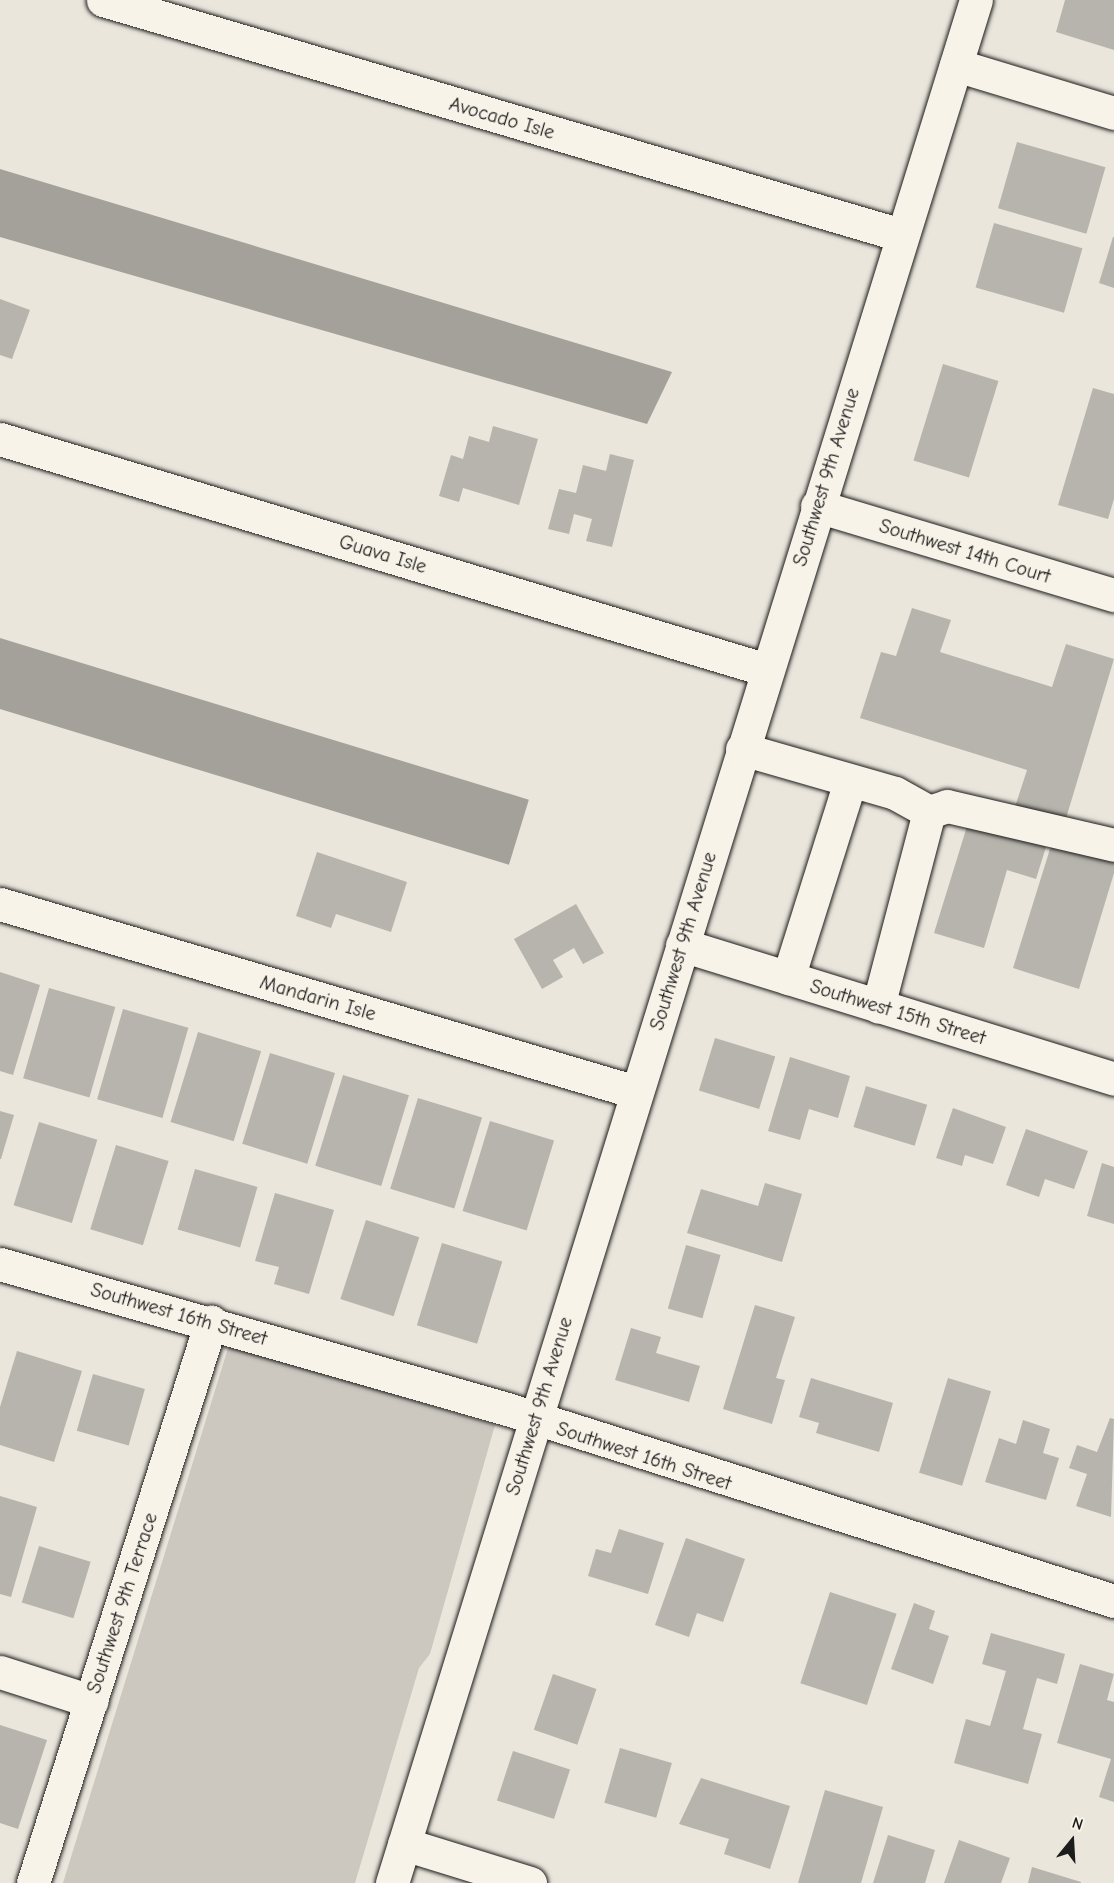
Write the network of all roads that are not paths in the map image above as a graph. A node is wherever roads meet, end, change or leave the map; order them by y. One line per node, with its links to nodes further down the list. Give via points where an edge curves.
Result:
1 (103, 0): 5 (street, Avocado Isle)
2 (976, 0): 3 (street, Southwest 9th Avenue)
3 (956, 65): 4 (street); 5 (street, Southwest 9th Avenue)
4 (1114, 113)
5 (901, 235): 7 (street, Southwest 9th Avenue)
6 (0, 439): 9 (street, Guava Isle)
7 (817, 506): 8 (street, Southwest 14th Court); 9 (street, Southwest 9th Avenue)
8 (1114, 595)
9 (767, 670): 10 (street, Southwest 9th Avenue)
10 (742, 749): 11 (street); 15 (street, Southwest 9th Avenue)
11 (850, 781): 12 (street, via 895,793); 16 (street)
12 (929, 812): 13 (street, via 947,806); 17 (street)
13 (1114, 845)
14 (0, 904): 19 (street, Mandarin Isle)
15 (682, 945): 16 (street, Southwest 15th Street); 19 (street, Southwest 9th Avenue)
16 (788, 978): 17 (street, Southwest 15th Street)
17 (878, 1006): 18 (street, Southwest 15th Street)
18 (1114, 1079)
19 (636, 1092): 22 (street, Southwest 9th Avenue)
20 (0, 1264): 21 (street, Southwest 16th Street)
21 (212, 1322): 22 (street, Southwest 16th Street); 25 (street, Southwest 9th Terrace)
22 (535, 1420): 23 (street, Southwest 16th Street); 26 (street, Southwest 9th Avenue)
23 (1114, 1601)
24 (0, 1672): 25 (street)
25 (91, 1701): 27 (street, Southwest 9th Terrace)
26 (404, 1844): 28 (street, Southwest 9th Avenue); 29 (street)
27 (33, 1883)
28 (392, 1883)
29 (530, 1883)

